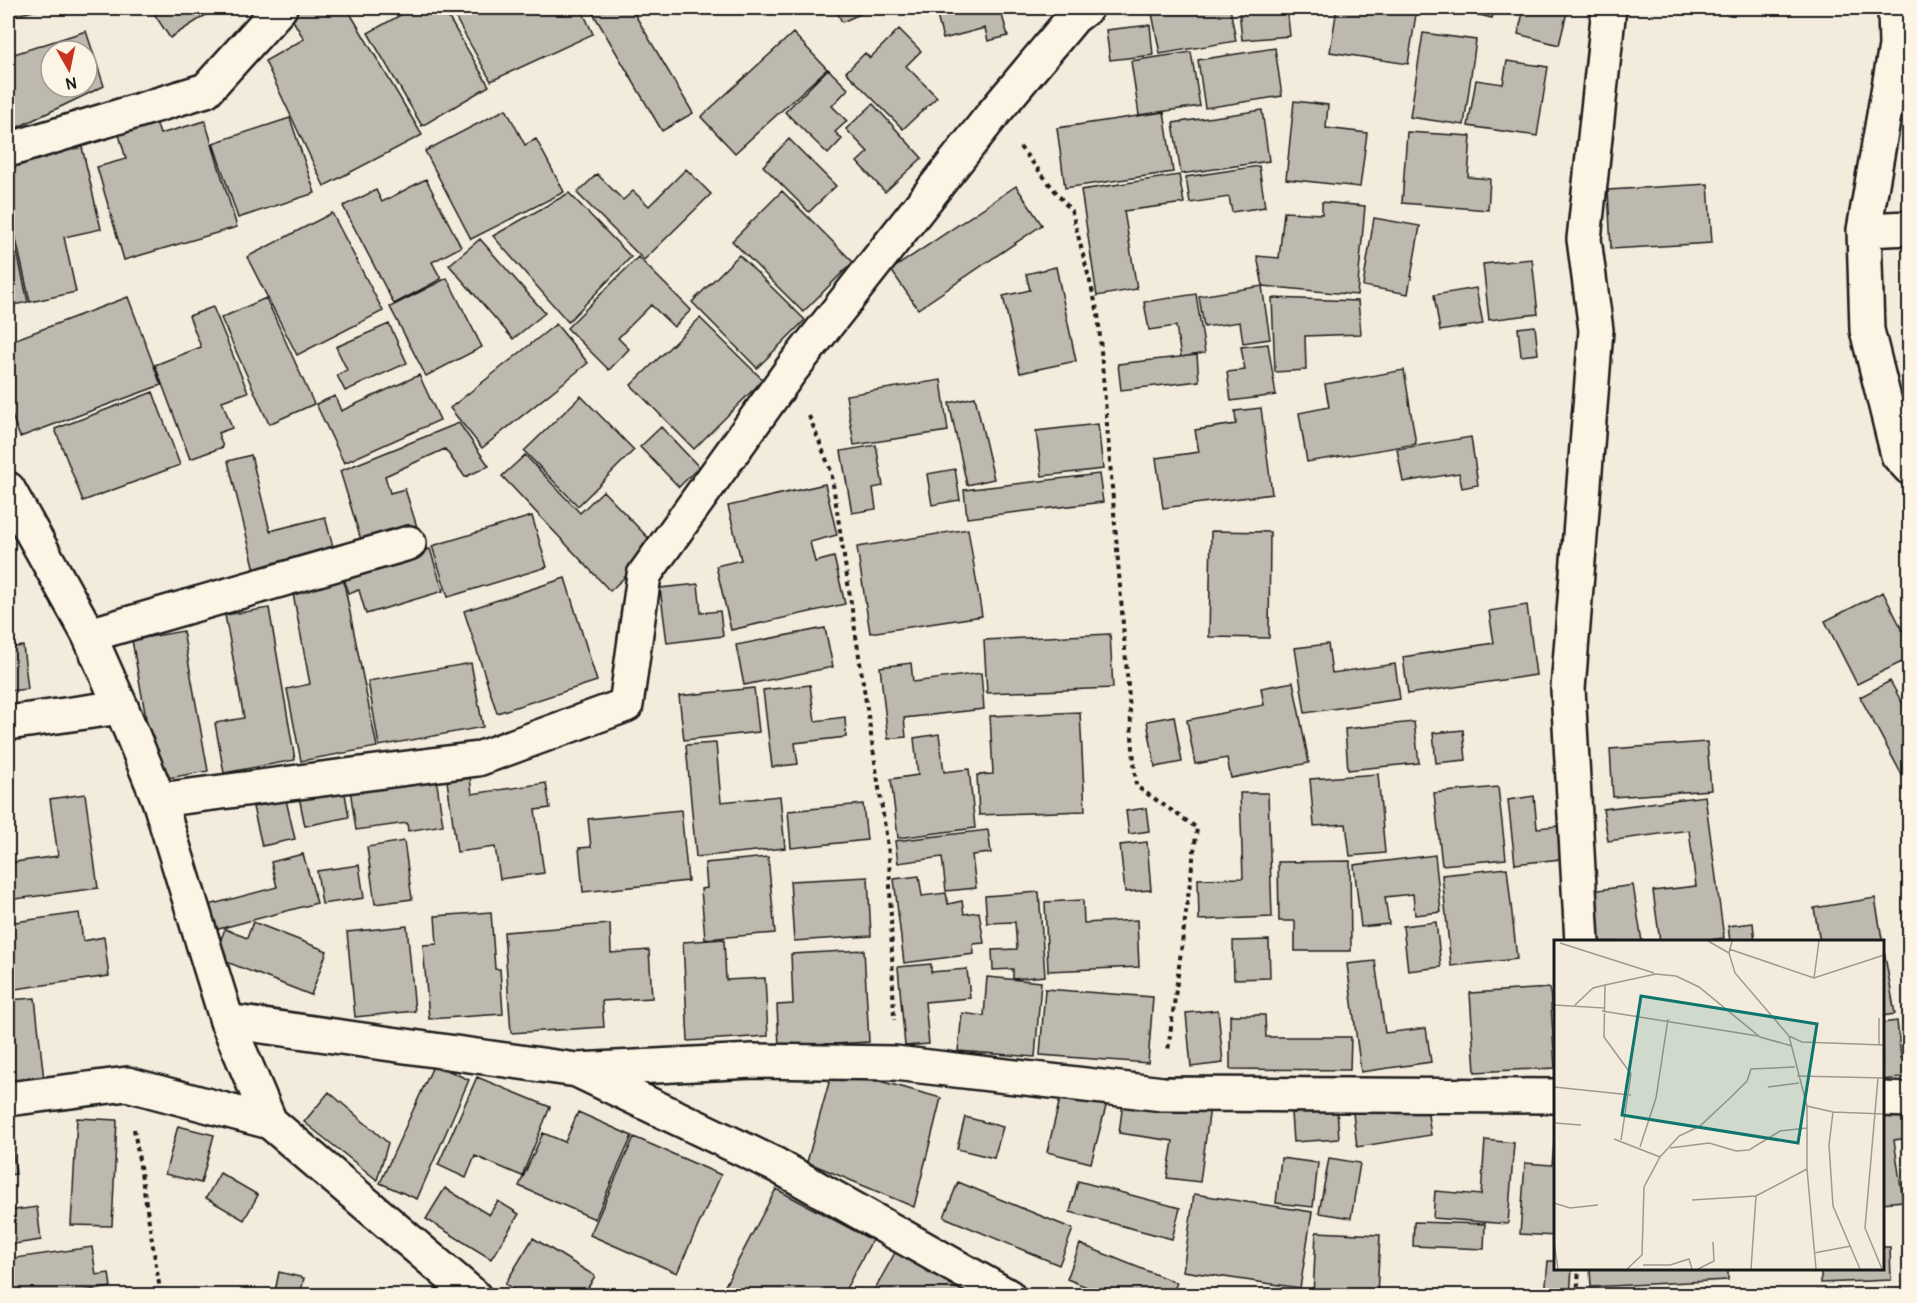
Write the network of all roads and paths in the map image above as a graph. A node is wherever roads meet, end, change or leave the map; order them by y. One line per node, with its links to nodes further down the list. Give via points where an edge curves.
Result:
1 (280, 8): 6 (street, via 206,90)
2 (1086, 8): 5 (street, via 1074,17)
3 (1609, 8): 17 (street, via 1584,238 1596,330 1568,688)
4 (1895, 8): 8 (street, via 1896,46)
5 (993, 114): 9 (street); 22 (path, via 1072,212 1098,313 1136,786 1197,828)
6 (8, 150)
7 (1910, 228): 8 (street)
8 (1864, 230): 10 (street, via 1867,330 1898,455)
9 (791, 370): 16 (street, via 644,575 626,705 478,759); 19 (path, via 831,471 889,854)
10 (1910, 468)
11 (8, 489): 13 (street)
12 (409, 543): 13 (street)
13 (89, 635): 14 (street)
14 (121, 707): 15 (street); 16 (street)
15 (8, 723)
16 (159, 800): 18 (street)
17 (1582, 940)
18 (227, 1021): 20 (street); 27 (street)
19 (895, 1063): 20 (street, via 753,1061); 22 (street)
20 (577, 1070): 31 (street, via 776,1165)
21 (127, 1084): 24 (street); 27 (street); 29 (path)
22 (1162, 1094): 23 (street)
23 (1554, 1096)
24 (8, 1099)
25 (1884, 1099): 26 (street)
26 (1910, 1100)
27 (270, 1122): 30 (street)
28 (1579, 1270): 32 (path)
29 (161, 1296)
30 (474, 1296)
31 (1008, 1296)
32 (1577, 1296)

